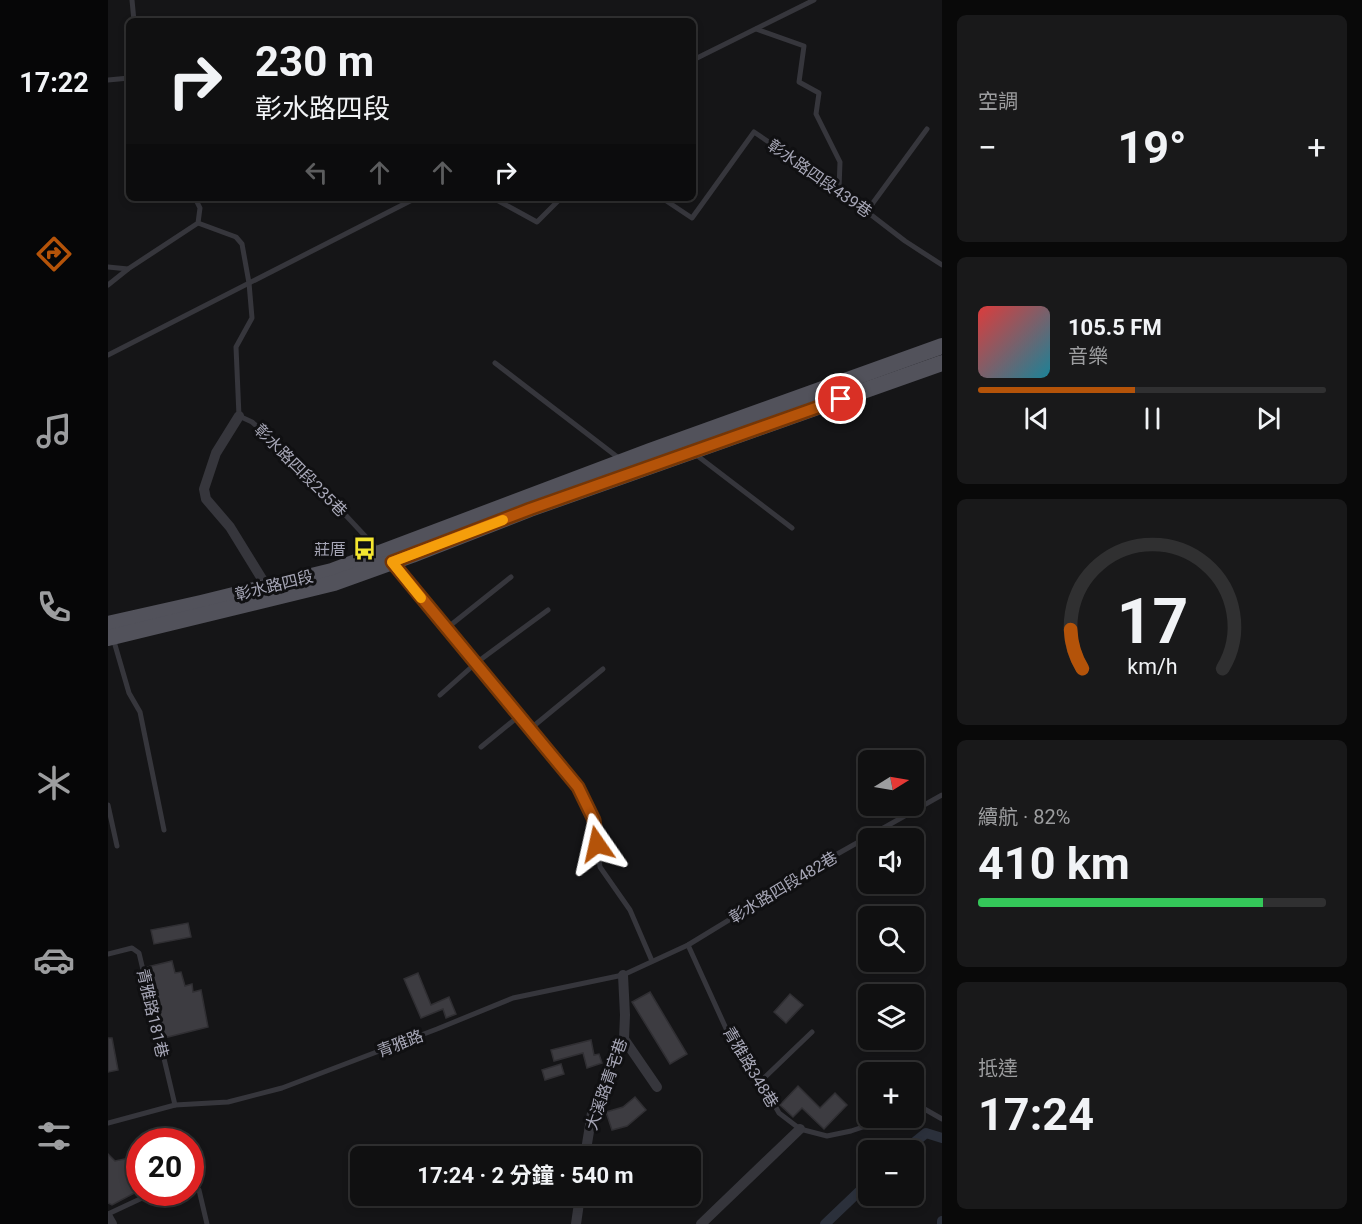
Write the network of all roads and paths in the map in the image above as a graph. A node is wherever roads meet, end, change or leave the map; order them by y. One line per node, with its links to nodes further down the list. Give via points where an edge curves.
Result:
1 (132, 0): 3 (lane)
2 (814, 0): 4 (lane)
3 (134, 18)
4 (756, 29): 5 (lane); 9 (lane, via 804,46 799,82 819,93 816,114 840,162)
5 (696, 59)
6 (126, 78): 7 (lane)
7 (108, 80)
8 (927, 129): 15 (lane)
9 (838, 189): 14 (lane, 彰水路四段439巷, via 754,132 692,218); 15 (lane, 彰水路四段439巷)
10 (196, 201): 16 (lane, via 200,208)
11 (410, 201): 20 (lane)
12 (498, 201): 13 (lane, via 537,222)
13 (558, 201)
14 (666, 201)
15 (867, 211): 17 (lane, 彰水路四段439巷)
16 (198, 223): 19 (lane); 20 (lane, 彰水路四段235巷, via 236,237 242,244)
17 (942, 265)
18 (108, 267): 19 (lane)
19 (129, 269): 21 (lane)
20 (249, 282): 23 (lane); 26 (lane, 彰水路四段235巷, via 252,318 236,347)
21 (108, 285)
22 (942, 346): 28 (main road, 彰水路四段)
23 (108, 355)
24 (495, 363): 29 (lane)
25 (942, 363): 27 (main road, 彰水路四段)
26 (239, 416): 31 (lane, 彰水路四段235巷, via 284,449); 33 (street, via 216,453 204,489 206,499 230,527)
27 (692, 452): 28 (main road, 彰水路四段); 30 (lane)
28 (651, 458): 29 (main road, 彰水路四段); 31 (main road, 彰水路四段, via 530,509)
29 (623, 461): 31 (main road, 彰水路四段)
30 (792, 528)
31 (386, 558): 33 (main road, 彰水路四段); 35 (lane, 彰水路四段235巷); 36 (main road, 彰水路四段, via 334,583)
32 (511, 578): 35 (lane)
33 (267, 587): 36 (main road, 彰水路四段)
34 (548, 610): 37 (lane)
35 (447, 628): 37 (lane, 彰水路四段235巷)
36 (109, 633): 45 (lane, via 129,693 140,712)
37 (476, 663): 39 (lane); 40 (lane, 彰水路四段235巷)
38 (603, 669): 41 (lane)
39 (440, 695)
40 (519, 716): 41 (lane, 彰水路四段235巷); 42 (lane)
41 (530, 729): 49 (lane, 彰水路四段235巷, via 578,787 594,820 600,867 630,910)
42 (481, 747)
43 (942, 795): 47 (lane, 彰水路四段482巷)
44 (108, 805): 46 (lane)
45 (164, 830)
46 (117, 846)
47 (687, 945): 49 (lane, 青雅路); 53 (lane, 青雅路348巷, via 729,1035)
48 (108, 954): 55 (lane, 青雅路181巷, via 132,948 139,953)
49 (652, 961): 50 (lane, 青雅路)
50 (624, 975): 52 (street, 大溪路青宅巷); 55 (lane, 青雅路, via 513,998 282,1088 228,1102)
51 (812, 1032): 53 (lane)
52 (624, 1039): 54 (street); 61 (street, 大溪路青宅巷, via 592,1113)
53 (761, 1081): 60 (lane, 青雅路348巷, via 779,1113)
54 (657, 1087)
55 (175, 1105): 58 (lane, 青雅路)
56 (924, 1109): 57 (lane)
57 (940, 1119)
58 (108, 1123)
59 (860, 1128): 60 (lane, 青雅路348巷, via 827,1136)
60 (800, 1129): 69 (street)
61 (587, 1146)
62 (128, 1206): 65 (lane)
63 (203, 1206): 67 (lane)
64 (579, 1206): 68 (street)
65 (108, 1216): 66 (street)
66 (112, 1224)
67 (207, 1224)
68 (576, 1224)
69 (701, 1224)

